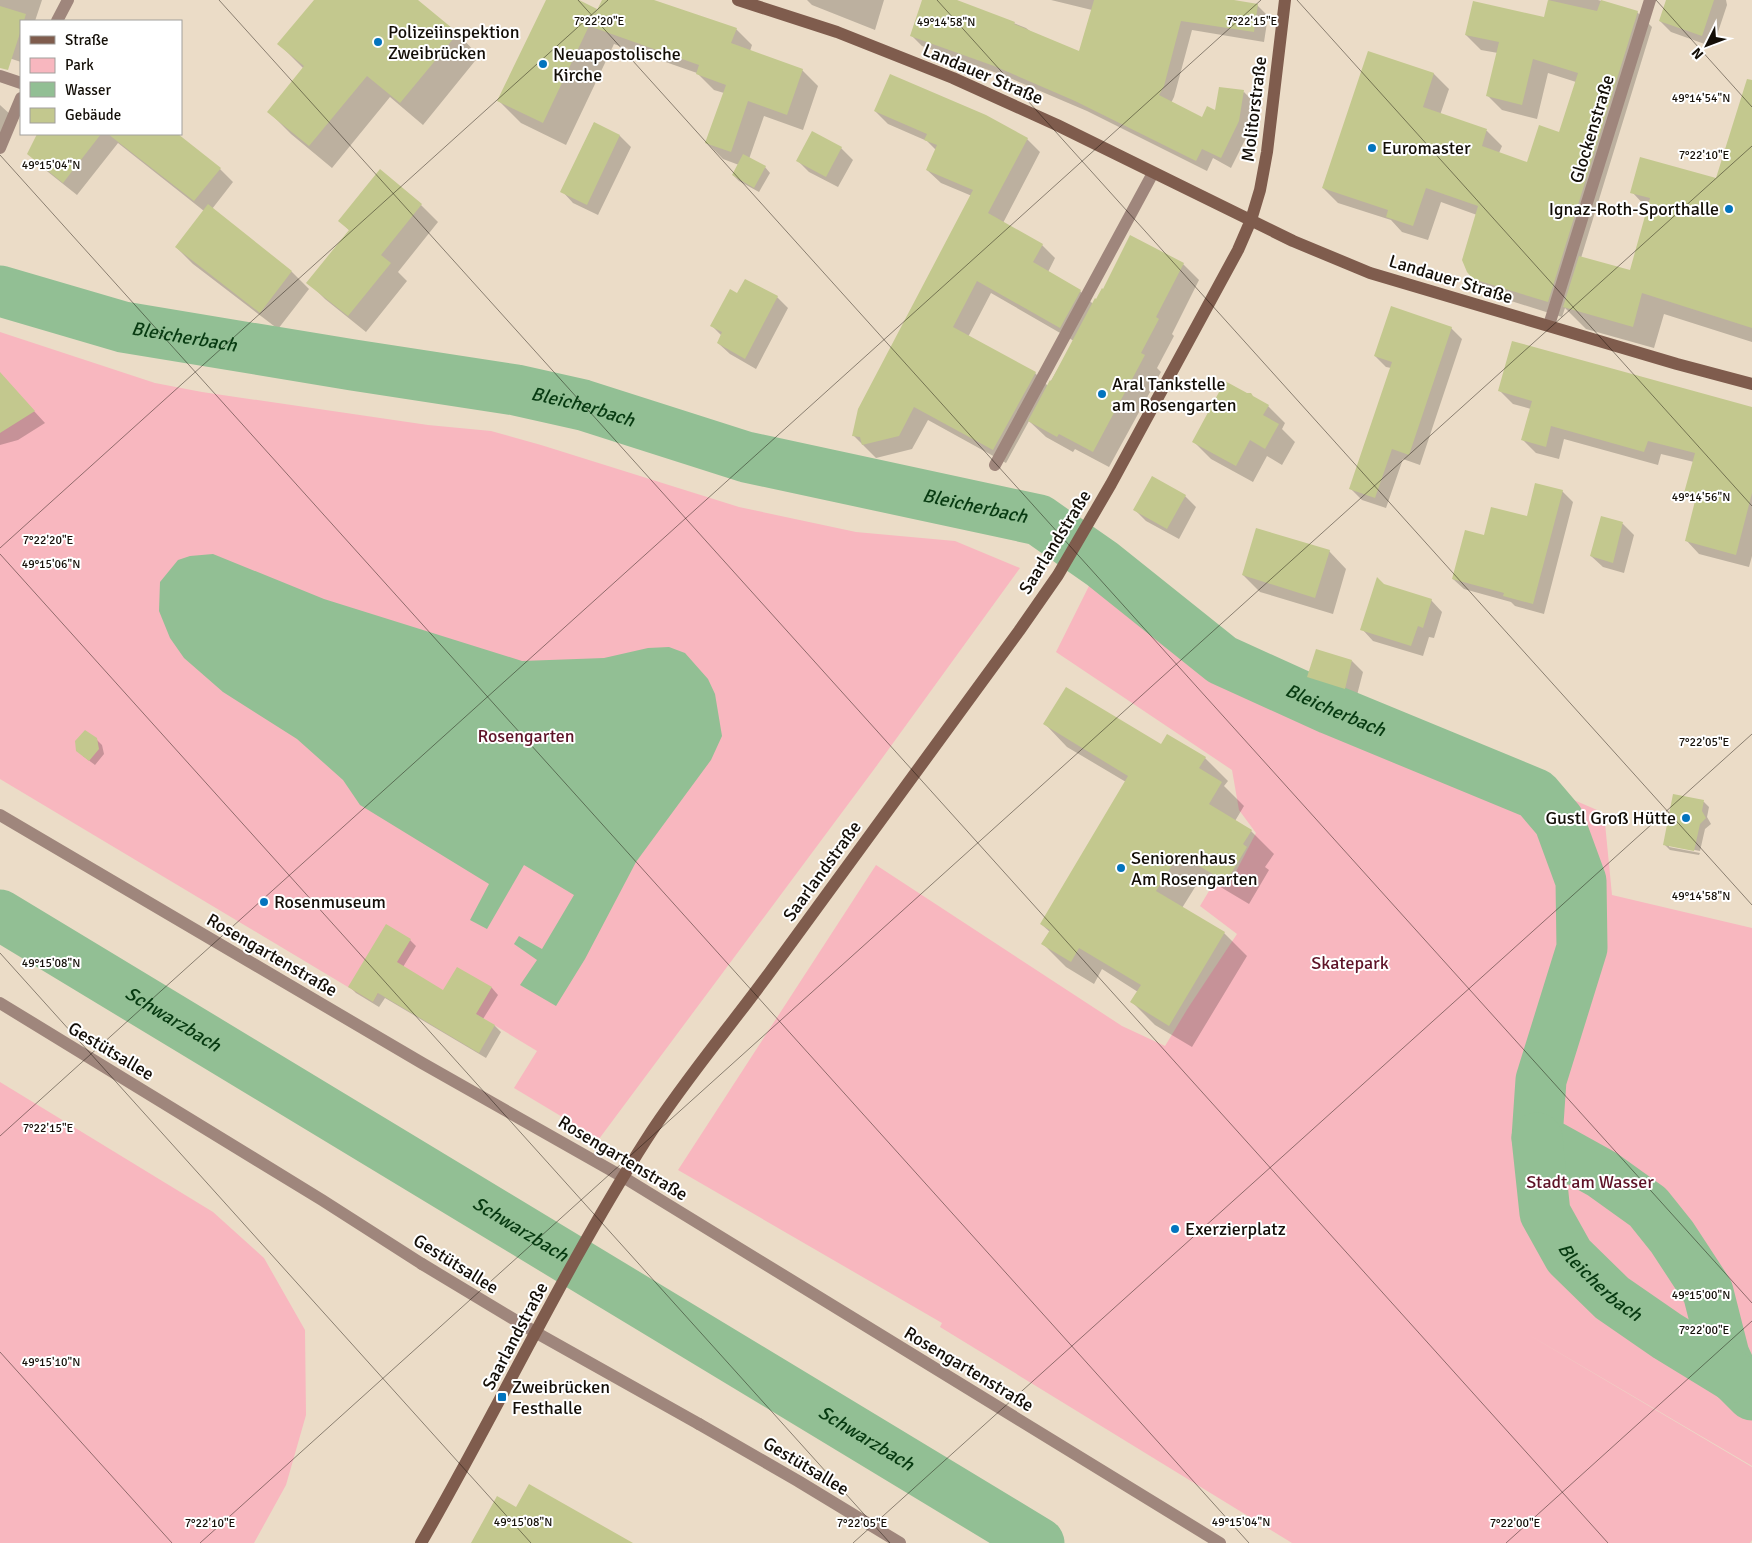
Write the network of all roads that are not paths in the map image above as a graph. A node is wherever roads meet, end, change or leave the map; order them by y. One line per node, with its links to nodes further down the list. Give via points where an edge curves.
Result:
1 (68, 0): 5 (street)
2 (738, 0): 10 (main road, Landauer Straße, via 837,32 953,78)
3 (1285, 0): 11 (main road, Molitorstraße, via 1267,152)
4 (1650, 0): 12 (street, Glockenstraße)
5 (58, 20)
6 (0, 76): 7 (street)
7 (20, 84)
8 (20, 100): 9 (street)
9 (0, 148)
10 (1153, 173): 11 (main road, Landauer Straße); 14 (street)
11 (1251, 220): 12 (main road, Landauer Straße, via 1292,241 1370,273); 17 (main road, Saarlandstraße, via 1231,266 1067,559 914,776 685,1084)
12 (1548, 325): 13 (main road, Landauer Straße)
13 (1752, 384)
14 (995, 466)
15 (0, 815): 17 (street, Rosengartenstraße)
16 (0, 1003): 18 (street, Gestütsallee)
17 (624, 1177): 18 (main road, Saarlandstraße); 21 (street, Rosengartenstraße)
18 (535, 1332): 19 (main road, Saarlandstraße); 20 (street, Gestütsallee, via 798,1481)
19 (425, 1539)
20 (900, 1543)
21 (1220, 1543)

